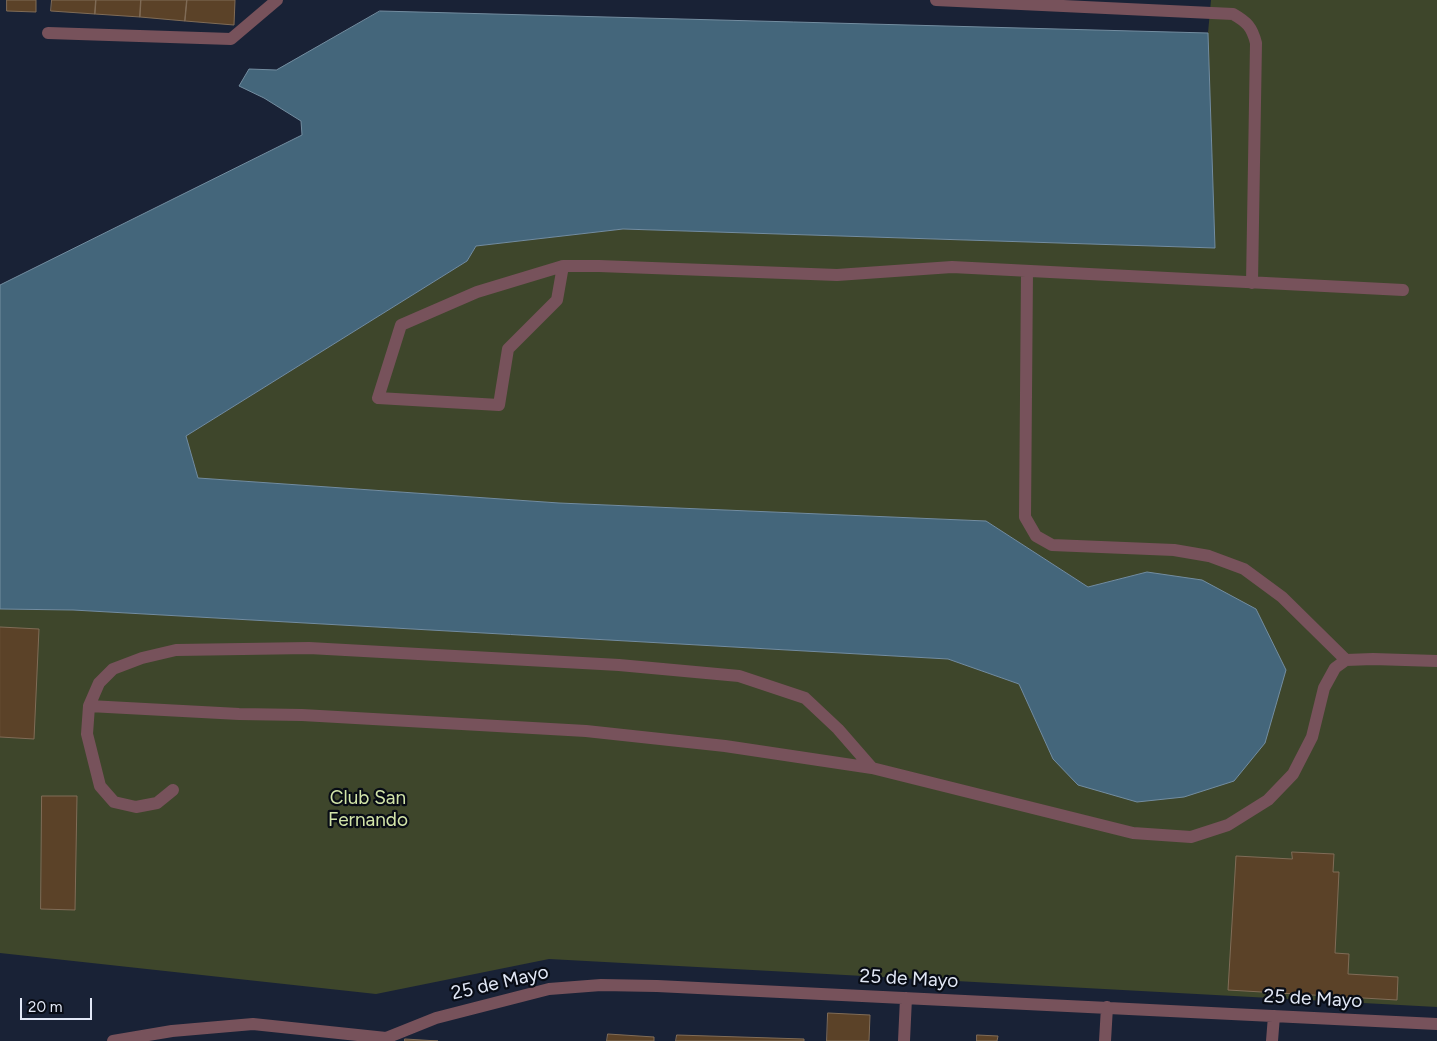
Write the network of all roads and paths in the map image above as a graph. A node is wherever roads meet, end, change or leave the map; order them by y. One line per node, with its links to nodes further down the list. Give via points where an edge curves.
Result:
1 (277, 0): 3 (street, via 231,39)
2 (936, 0): 6 (street, via 1234,14 1246,21 1256,43)
3 (48, 33)
4 (563, 266): 4 (street, via 557,300 508,349 499,405 378,398 401,325 477,292); 5 (street, via 837,275 952,267)
5 (1027, 272): 6 (street); 8 (street, via 1025,517 1036,536 1052,545 1174,550 1209,556 1244,569 1282,596)
6 (1252, 282): 7 (street)
7 (1403, 290)
8 (1346, 660): 9 (street); 11 (street, via 1335,668 1324,688 1312,737 1293,774 1268,800 1228,825 1191,837 1133,833)
9 (1437, 661)
10 (89, 706): 11 (street, via 586,731 726,746); 11 (street, via 99,683 113,669 176,650 309,648 619,665 739,676 806,698 838,728); 12 (street, via 87,734 100,786 114,802 136,807 157,803)
11 (872, 768)
12 (173, 790)
13 (906, 998): 14 (street, 25 de Mayo); 17 (street, 25 de Mayo, via 657,986 601,985 549,989 436,1018); 19 (street)
14 (1107, 1007): 15 (street, 25 de Mayo); 20 (street)
15 (1274, 1016): 16 (street, 25 de Mayo); 21 (street)
16 (1437, 1024)
17 (384, 1040): 18 (street, via 253,1024 172,1031)
18 (113, 1041)
19 (904, 1041)
20 (1105, 1041)
21 (1272, 1041)

